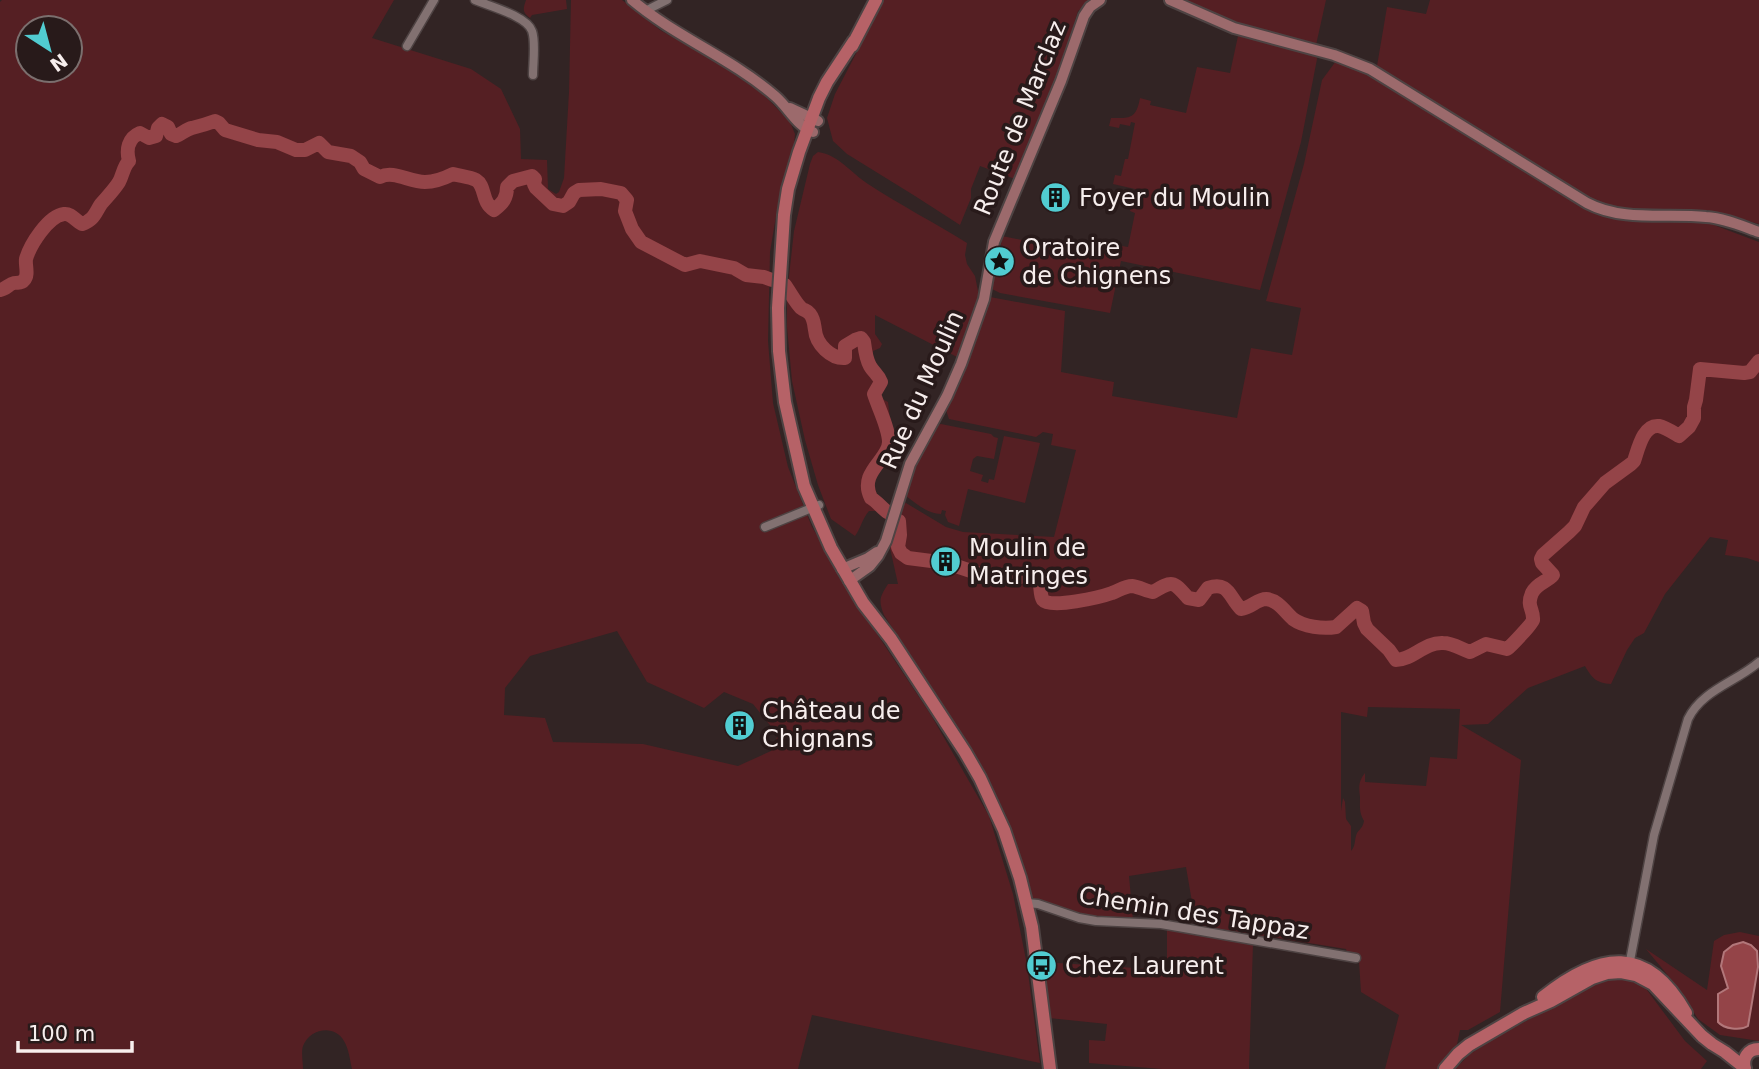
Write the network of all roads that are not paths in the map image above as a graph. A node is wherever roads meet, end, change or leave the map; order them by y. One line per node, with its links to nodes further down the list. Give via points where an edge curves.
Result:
1 (434, 0): 10 (street)
2 (474, 0): 11 (street, via 530,27)
3 (632, 0): 9 (street)
4 (667, 0): 9 (street)
5 (876, 0): 12 (main road)
6 (1100, 0): 8 (street, Route de Marclaz)
7 (1170, 0): 13 (street, via 1234,29 1365,66 1587,203 1614,214 1708,217)
8 (1088, 4): 14 (street, Route de Marclaz)
9 (645, 11): 12 (street, via 736,66)
10 (407, 46)
11 (533, 75)
12 (812, 125): 15 (main road, via 783,240 778,340 785,402 804,486)
13 (1759, 232)
14 (993, 247): 17 (street, Rue du Moulin, via 969,345 910,464 889,533 873,564)
15 (816, 507): 16 (street); 17 (main road)
16 (765, 527)
17 (849, 573): 19 (main road, via 867,610 891,639 980,778 1004,830)
18 (1759, 662): 21 (street, via 1702,699 1688,719 1654,835)
19 (1027, 903): 20 (street, Chemin des Tappaz, via 1096,921 1161,924); 24 (main road)
20 (1356, 958)
21 (1629, 968): 23 (main road, via 1653,984); 25 (main road, via 1600,975 1524,1013 1469,1045)
22 (1756, 1050): 23 (main road); 26 (main road, via 1744,1059)
23 (1725, 1052): 26 (main road)
24 (1051, 1069)
25 (1445, 1069)
26 (1745, 1069)

